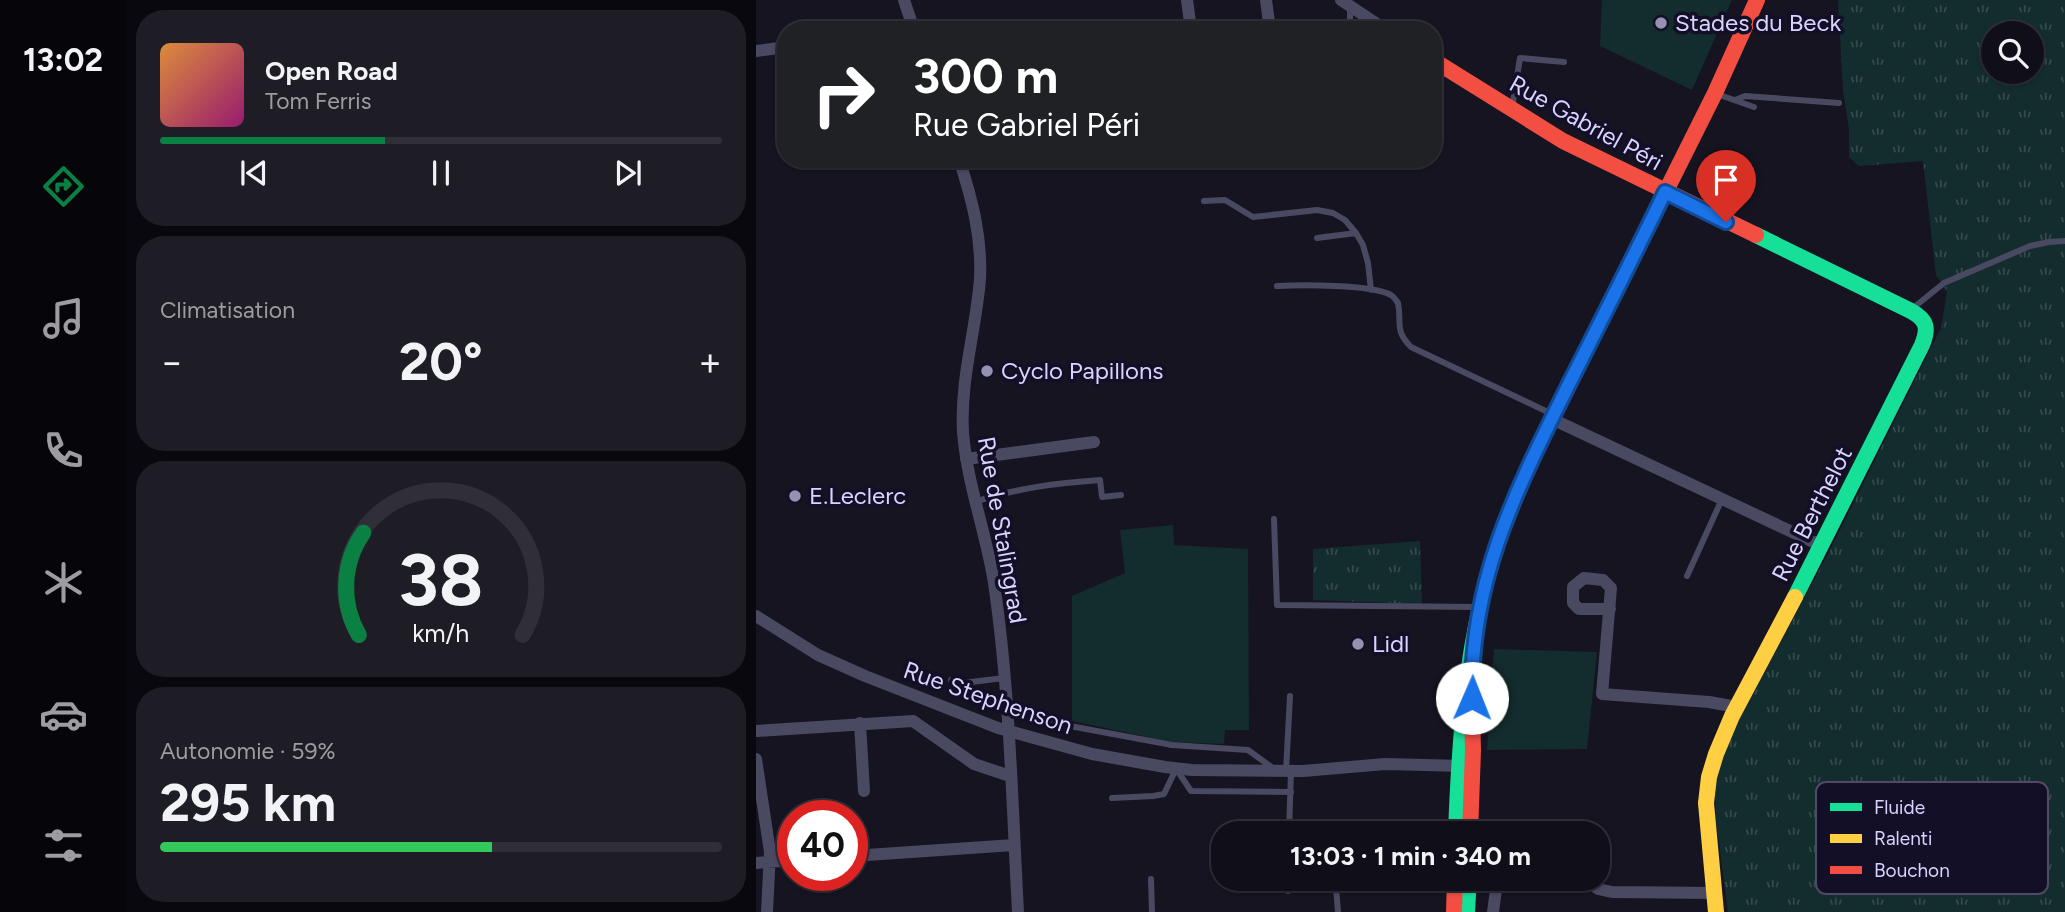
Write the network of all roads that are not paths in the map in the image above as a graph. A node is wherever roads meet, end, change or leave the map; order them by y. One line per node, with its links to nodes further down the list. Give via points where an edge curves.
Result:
1 (904, 0): 6 (street)
2 (1186, 0): 7 (street)
3 (1266, 0): 8 (street)
4 (1757, 0): 15 (street)
5 (1347, 2): 9 (lane); 10 (street)
6 (911, 21)
7 (1190, 21)
8 (1269, 21)
9 (1349, 21)
10 (1373, 21)
11 (777, 48): 12 (street)
12 (756, 51)
13 (1564, 62): 19 (lane, via 1520,58)
14 (1442, 66): 19 (street, Rue Gabriel Péri)
15 (1715, 93): 16 (lane); 21 (street)
16 (1734, 100): 17 (lane, via 1745,96); 18 (lane)
17 (1839, 103)
18 (1754, 107)
19 (1512, 110): 21 (street, Rue Gabriel Péri)
20 (961, 168): 31 (street, Rue de Stalingrad, via 980,251 963,407)
21 (1665, 192): 28 (street, Rue Gabriel Péri); 29 (street)
22 (1205, 201): 23 (lane, via 1225,200 1253,217 1317,210 1333,213)
23 (1356, 233): 24 (lane); 27 (lane, via 1368,262)
24 (1317, 238)
25 (2065, 241): 28 (lane, via 2030,246 1944,283)
26 (1277, 286): 27 (lane)
27 (1371, 290): 29 (lane, via 1389,294 1398,303 1399,331 1411,347)
28 (1910, 311): 36 (street, Rue Berthelot, via 1924,319 1928,334)
29 (1553, 417): 33 (street); 38 (street, via 1503,524)
30 (1094, 442): 31 (street)
31 (966, 459): 34 (street, Rue de Stalingrad)
32 (1121, 495): 34 (lane, via 1102,498 1101,480 1039,485)
33 (1722, 499): 36 (street); 37 (lane)
34 (975, 502): 41 (street, Rue de Stalingrad, via 994,583)
35 (1274, 519): 38 (lane, via 1277,605)
36 (1822, 546): 44 (street, Rue Berthelot)
37 (1687, 576)
38 (1480, 607): 50 (street, via 1467,677)
39 (1610, 609): 44 (street, via 1602,694)
40 (757, 619): 48 (street, Rue Stephenson, via 846,668)
41 (1004, 678): 42 (lane, via 963,684); 45 (street, Rue de Stalingrad)
42 (951, 680)
43 (1290, 696): 52 (lane)
44 (1737, 707): 71 (street, Rue Berthelot, via 1707,786)
45 (1007, 712): 48 (street, Rue de Stalingrad); 52 (lane, via 1171,745 1248,750)
46 (860, 723): 47 (street); 53 (street, via 914,721 974,764); 54 (street)
47 (756, 731)
48 (1008, 732): 51 (street, Rue Stephenson); 53 (street, Rue de Stalingrad)
49 (756, 759): 63 (street)
50 (1465, 766): 52 (street, Rue Stephenson, via 1385,764); 58 (street); 59 (street)
51 (1176, 769): 52 (street, Rue Stephenson); 55 (lane, via 1191,791); 56 (lane, via 1164,794)
52 (1284, 771): 55 (lane)
53 (1010, 776): 60 (street, Rue de Stalingrad)
54 (864, 791)
55 (1290, 792): 57 (lane)
56 (1112, 797)
57 (1289, 821)
58 (1458, 821)
59 (1470, 821)
60 (1014, 845): 61 (street); 73 (street, Rue de Stalingrad)
61 (868, 855)
62 (777, 861): 63 (street)
63 (770, 862): 64 (street); 72 (street)
64 (756, 863)
65 (1151, 879): 74 (lane)
66 (1336, 891): 75 (lane)
67 (1455, 891): 76 (street)
68 (1468, 891): 77 (street)
69 (1496, 891): 78 (street)
70 (1607, 891): 71 (street)
71 (1715, 893): 79 (street, Rue Berthelot)
72 (767, 912)
73 (1018, 912)
74 (1152, 912)
75 (1338, 912)
76 (1454, 912)
77 (1467, 912)
78 (1493, 912)
79 (1716, 912)

